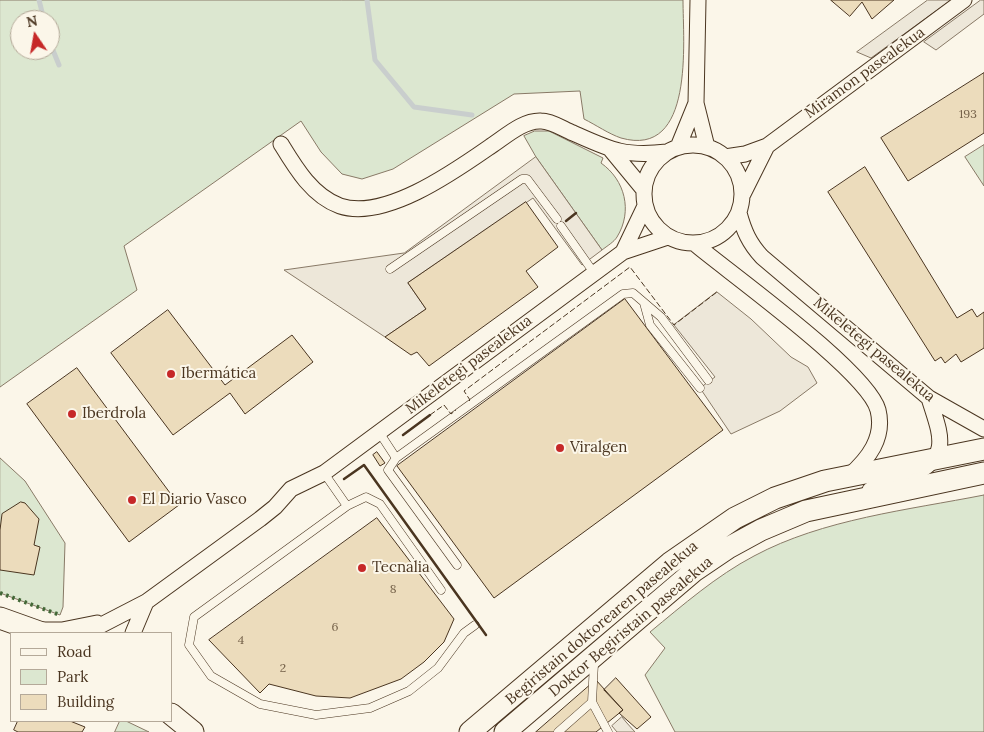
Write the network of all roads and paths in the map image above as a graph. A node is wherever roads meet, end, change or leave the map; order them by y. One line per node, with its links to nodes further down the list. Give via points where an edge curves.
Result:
1 (698, 0): 3 (street)
2 (964, 0): 5 (street, Miramon pasealekua)
3 (696, 103): 6 (street); 8 (street)
4 (281, 144): 7 (street, via 298,173 320,194 340,205 358,209 384,206 454,172 525,124 540,121 553,124)
5 (766, 146): 9 (street, Miramon pasealekua); 11 (street, Miramon pasealekua)
6 (707, 147): 8 (street, via 693,145); 9 (street)
7 (611, 150): 8 (street, via 638,156); 10 (street)
8 (673, 150): 10 (street, via 656,162)
9 (725, 157): 11 (street, via 741,180)
10 (644, 190): 12 (street)
11 (743, 194): 13 (street)
12 (645, 206): 14 (street, via 658,229); 16 (street, Mikeletegi pasealekua)
13 (739, 213): 15 (street, via 722,235); 22 (street, Mikeletegi pasealekua, via 744,232 762,257)
14 (668, 237): 15 (street); 16 (street, Mikeletegi pasealekua)
15 (695, 244): 30 (street, Mikeletegi pasealekua, via 817,342 859,381 870,396 878,411 878,435 864,463)
16 (623, 252): 18 (street, Mikeletegi pasealekua)
17 (390, 269): 18 (lane, via 528,178)
18 (594, 273): 24 (street, Mikeletegi pasealekua)
19 (644, 303): 20 (lane, via 661,317); 21 (lane, via 650,325); 26 (lane, via 633,293 623,294)
20 (708, 380)
21 (700, 388)
22 (930, 398): 23 (street, Mikeletegi pasealekua); 27 (street, via 941,445)
23 (984, 428)
24 (379, 432): 26 (lane); 29 (street, Mikeletegi pasealekua)
25 (984, 449): 27 (main road, Doktor Begiristain pasealekua)
26 (396, 458): 33 (lane, via 388,470)
27 (936, 458): 30 (main road, Begiristain doktorearen pasealekua); 31 (street, Doktor Begiristain pasealekua, via 910,476 874,487)
28 (984, 473): 31 (main road, Doktor Begiristain pasealekua)
29 (320, 475): 32 (lane); 35 (street, Mikeletegi pasealekua, via 291,489 275,507)
30 (848, 477): 44 (main road, Begiristain doktorearen pasealekua, via 775,498 703,539 670,563)
31 (849, 502): 42 (main road, Doktor Begiristain pasealekua, via 806,511 728,548 694,571)
32 (347, 506): 34 (lane, via 366,497 380,504); 38 (lane, via 194,617 189,645 211,676 260,704 316,715 370,708 409,691 438,668 464,633)
33 (457, 565)
34 (441, 590)
35 (146, 602): 37 (street, Mikeletegi pasealekua); 41 (street)
36 (0, 618): 39 (main road)
37 (103, 622): 39 (street, Mikeletegi pasealekua); 40 (street, Mikeletegi pasealekua)
38 (475, 625)
39 (39, 632)
40 (88, 632)
41 (133, 632)
42 (594, 657): 43 (lane); 45 (main road, Doktor Begiristain pasealekua)
43 (592, 702): 46 (lane); 47 (lane)
44 (470, 732)
45 (504, 732)
46 (558, 732)
47 (608, 732)

